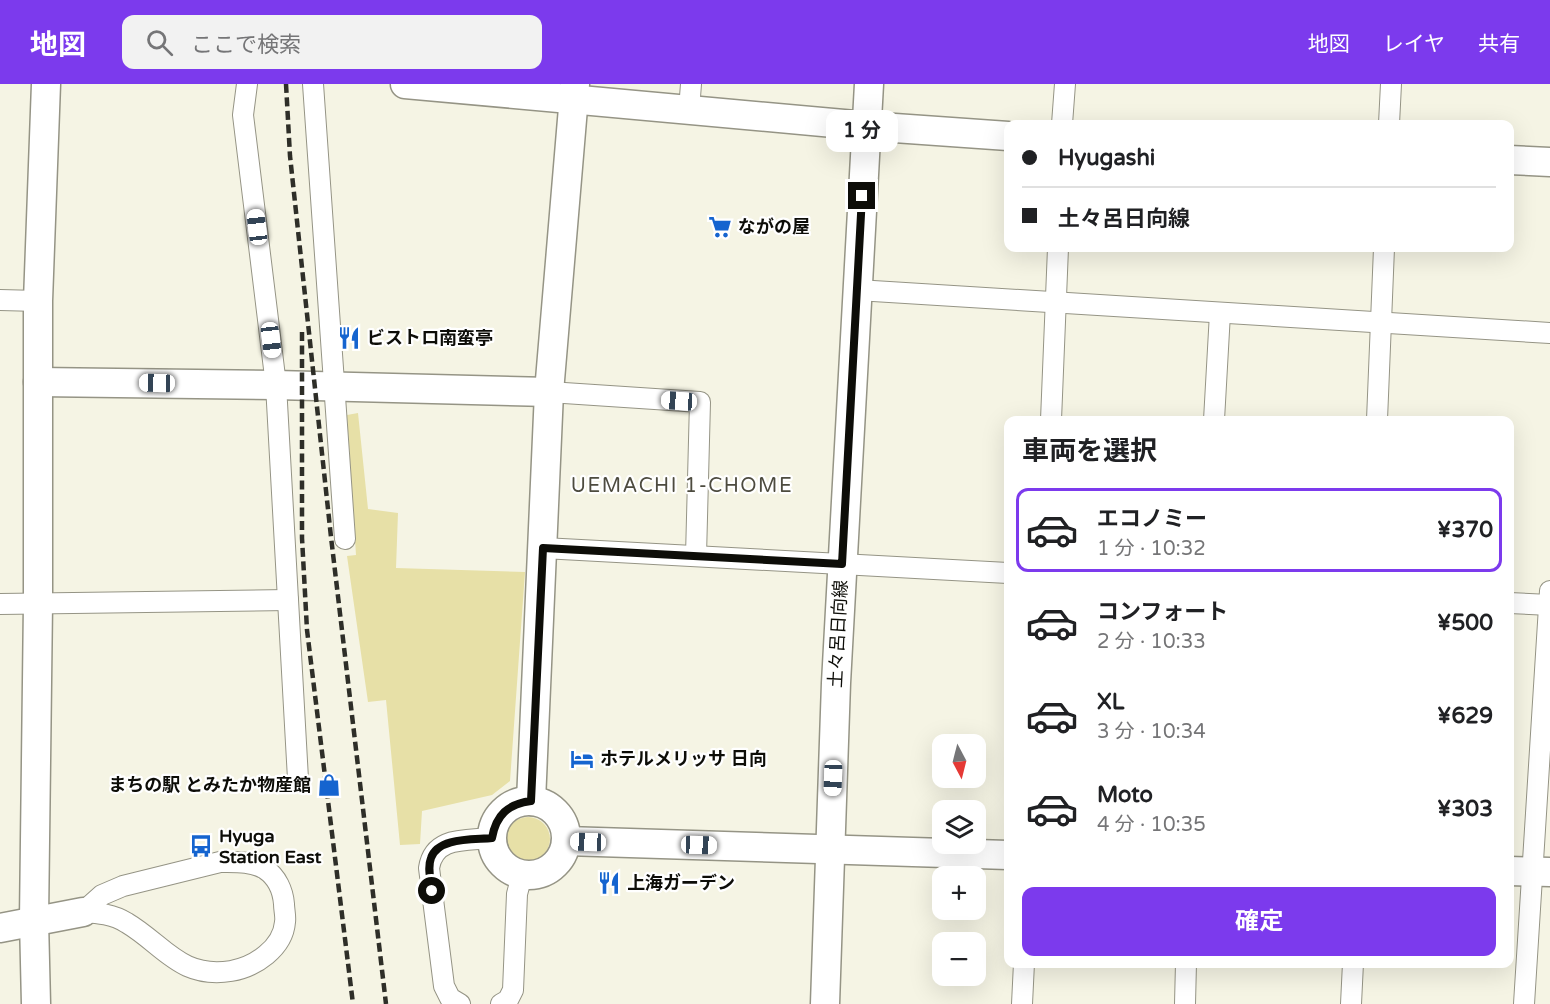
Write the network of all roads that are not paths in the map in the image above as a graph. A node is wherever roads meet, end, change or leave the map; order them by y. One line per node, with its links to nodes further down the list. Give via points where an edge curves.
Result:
1 (46, 84): 21 (street)
2 (247, 84): 27 (street, via 243,115)
3 (313, 84): 28 (street)
4 (405, 84): 8 (street)
5 (869, 84): 13 (street, 土々呂日向線)
6 (1065, 84): 11 (street)
7 (1391, 84): 12 (street)
8 (446, 86): 9 (street)
9 (574, 92): 10 (street); 29 (street)
10 (690, 97): 13 (street)
11 (1062, 120)
12 (1389, 120)
13 (866, 126): 14 (street); 19 (street, 土々呂日向線)
14 (1004, 136)
15 (1514, 160): 16 (street)
16 (1550, 162)
17 (1058, 252): 22 (street)
18 (1384, 252): 24 (street)
19 (857, 290): 22 (street); 36 (street, 土々呂日向線)
20 (0, 300): 21 (street)
21 (38, 301): 26 (street)
22 (1057, 302): 23 (street); 30 (street)
23 (1220, 313): 24 (street); 31 (street)
24 (1381, 322): 25 (street); 32 (street)
25 (1550, 333)
26 (38, 382): 27 (street); 40 (street)
27 (276, 385): 28 (street); 39 (street)
28 (335, 386): 29 (street); 33 (street)
29 (549, 392): 34 (street); 35 (street, via 700,402)
30 (1051, 416)
31 (1214, 416)
32 (1377, 416)
33 (345, 539)
34 (543, 548): 35 (street); 45 (street)
35 (696, 556): 36 (street)
36 (842, 564): 37 (street); 48 (street, 土々呂日向線)
37 (1004, 573)
38 (1550, 591): 43 (street)
39 (288, 600): 40 (street); 44 (street)
40 (38, 603): 42 (street); 53 (street)
41 (1514, 603): 43 (street)
42 (0, 604)
43 (1550, 605): 50 (street)
44 (298, 779)
45 (531, 801): 46 (street, via 508,807 494,826); 47 (street, via 543,804 561,819)
46 (492, 838): 51 (street, via 500,862); 59 (street, via 440,846 431,856 429,868 444,986 450,998)
47 (566, 841): 48 (street); 51 (street, via 559,861 551,868)
48 (831, 849): 49 (street); 61 (street, 土々呂日向線)
49 (1004, 855)
50 (1530, 872): 65 (street)
51 (522, 875): 60 (street, via 517,894 513,990)
52 (83, 912): 52 (street, via 102,895 123,886 220,862 245,862 265,869 276,879 283,894 285,923 279,941 251,965 207,972 169,957 127,922 104,913); 53 (street)
53 (34, 920): 54 (street); 58 (street)
54 (0, 928)
55 (1024, 968): 62 (street)
56 (1186, 968): 63 (street)
57 (1353, 968): 64 (street)
58 (36, 1004)
59 (460, 1004)
60 (501, 1004)
61 (825, 1004)
62 (1023, 1004)
63 (1185, 1004)
64 (1351, 1004)
65 (1524, 1004)

